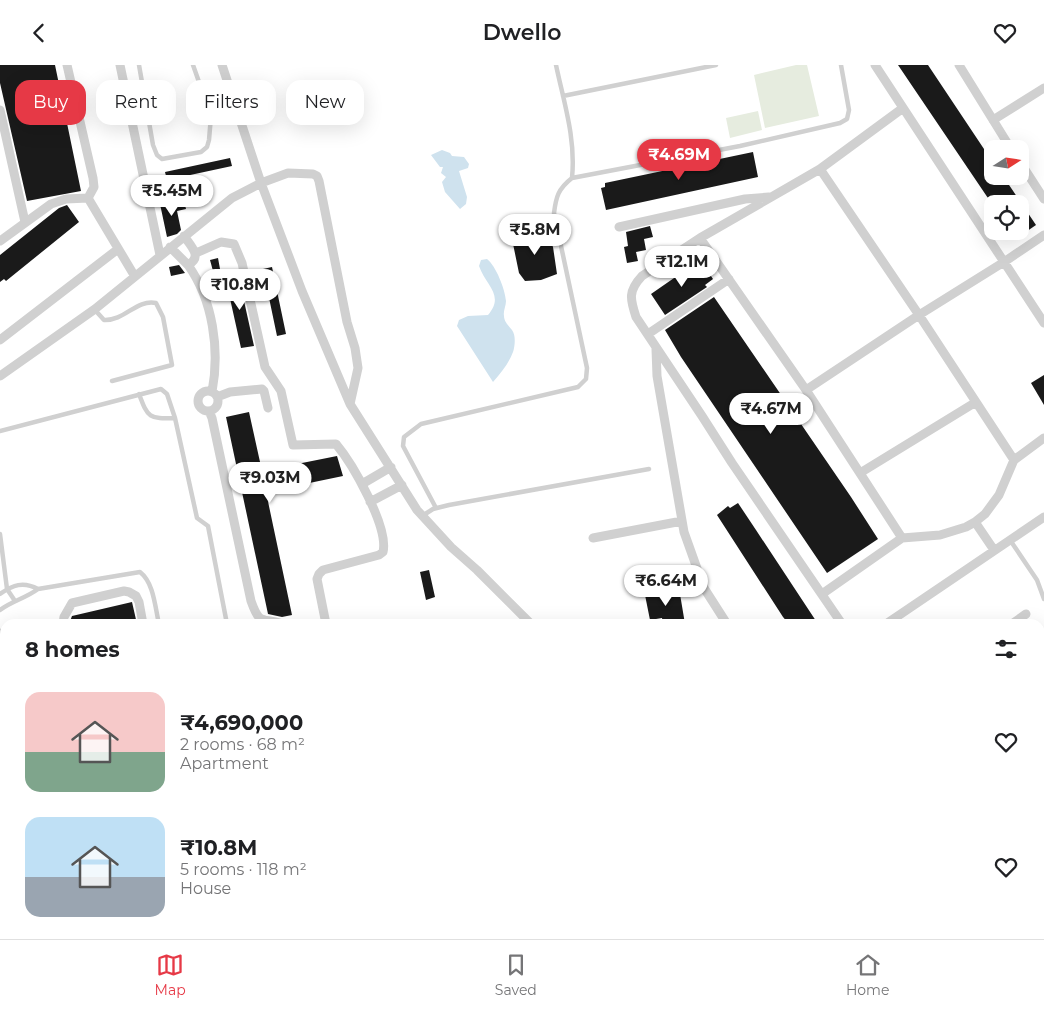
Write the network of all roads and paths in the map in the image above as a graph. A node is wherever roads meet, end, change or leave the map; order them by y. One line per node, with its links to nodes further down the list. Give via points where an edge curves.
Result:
1 (67, 65): 26 (street, via 94,178 94,187)
2 (120, 65): 37 (street)
3 (138, 65): 18 (lane, via 153,145 162,159 201,152 207,147)
4 (193, 65): 11 (lane)
5 (222, 65): 12 (street)
6 (556, 65): 14 (lane)
7 (716, 65): 14 (lane)
8 (841, 65): 23 (lane, via 849,111 840,123)
9 (875, 65): 15 (street)
10 (959, 65): 17 (street)
11 (198, 80)
12 (227, 80)
13 (1044, 88): 17 (street)
14 (563, 97): 23 (lane, via 573,141)
15 (903, 108): 21 (street); 38 (street)
16 (0, 110): 28 (street)
17 (992, 121): 20 (street)
18 (210, 125)
19 (242, 125): 24 (street)
20 (1005, 140)
21 (820, 169): 25 (street); 43 (street)
22 (1029, 176): 27 (street)
23 (572, 178): 67 (lane, via 556,196 554,213 586,379 578,387 421,424 411,430 404,437 403,446)
24 (261, 183): 30 (street, via 232,198); 54 (street); 54 (street, via 296,172 313,174 319,181 347,322 356,348 358,368)
25 (770, 197): 29 (street, via 745,199); 32 (street)
26 (88, 198): 28 (street, via 66,199 51,204); 35 (street)
27 (1044, 199)
28 (25, 222): 33 (street)
29 (620, 227)
30 (184, 235): 34 (street); 36 (street)
31 (1044, 235): 38 (street)
32 (700, 238): 41 (street); 45 (street, via 636,283 631,293 632,304 636,317)
33 (0, 241)
34 (170, 247): 37 (street); 39 (street)
35 (118, 249): 40 (street); 46 (street)
36 (196, 253): 39 (street, via 194,262); 64 (street, via 221,242 234,244 242,263 265,367 281,391 293,445 336,443)
37 (160, 255): 40 (street)
38 (1004, 262): 43 (street); 44 (street)
39 (188, 265): 52 (street, via 204,297 215,344)
40 (134, 275): 42 (street)
41 (729, 279): 45 (street); 50 (street)
42 (94, 309): 48 (street); 49 (lane, via 104,320 112,320 150,302 156,303 163,317 172,365)
43 (919, 315): 50 (street); 53 (street)
44 (1044, 323)
45 (648, 334): 47 (street)
46 (0, 341)
47 (656, 348): 70 (street, via 657,376); 82 (street)
48 (0, 376)
49 (112, 381)
50 (806, 390): 63 (street)
51 (139, 394): 57 (lane, via 150,416); 57 (lane, via 161,389 167,394); 58 (lane)
52 (214, 394): 55 (street, via 262,389); 56 (street, via 217,406); 56 (street, via 203,393 198,398 200,407)
53 (976, 402): 60 (street); 63 (street)
54 (350, 404): 61 (street)
55 (268, 408)
56 (208, 411): 91 (street, via 251,601)
57 (175, 418): 90 (lane, via 197,517 208,526)
58 (0, 431)
59 (1044, 438): 60 (street)
60 (1014, 460): 71 (street, via 999,495)
61 (390, 467): 64 (street); 65 (street)
62 (649, 469): 67 (lane)
63 (860, 473): 73 (street)
64 (362, 484): 66 (street)
65 (402, 485): 66 (street); 68 (street)
66 (370, 501): 92 (street, via 379,524 383,552 318,574)
67 (436, 508): 68 (lane)
68 (422, 515): 93 (street)
69 (1044, 517): 75 (street)
70 (682, 521): 74 (street); 94 (street, via 704,588)
71 (975, 522): 73 (street, via 940,535); 76 (street)
72 (0, 534): 79 (lane)
73 (902, 537): 82 (street)
74 (593, 538)
75 (1010, 540): 76 (street); 78 (lane)
76 (994, 550): 96 (street)
77 (1044, 578): 78 (lane)
78 (1037, 580): 83 (lane)
79 (7, 589): 80 (lane, via 24,583); 81 (lane); 84 (lane)
80 (38, 589): 84 (lane); 89 (lane, via 140,571 146,576)
81 (0, 594)
82 (822, 595): 95 (street)
83 (1044, 599)
84 (15, 601): 85 (lane)
85 (0, 610)
86 (1026, 614): 97 (street)
87 (64, 619): 88 (street, via 72,603 124,591 136,596)
88 (142, 619)
89 (158, 619)
90 (226, 619)
91 (261, 619)
92 (325, 619)
93 (526, 619)
94 (724, 619)
95 (839, 619)
96 (893, 619)
97 (1019, 619)

